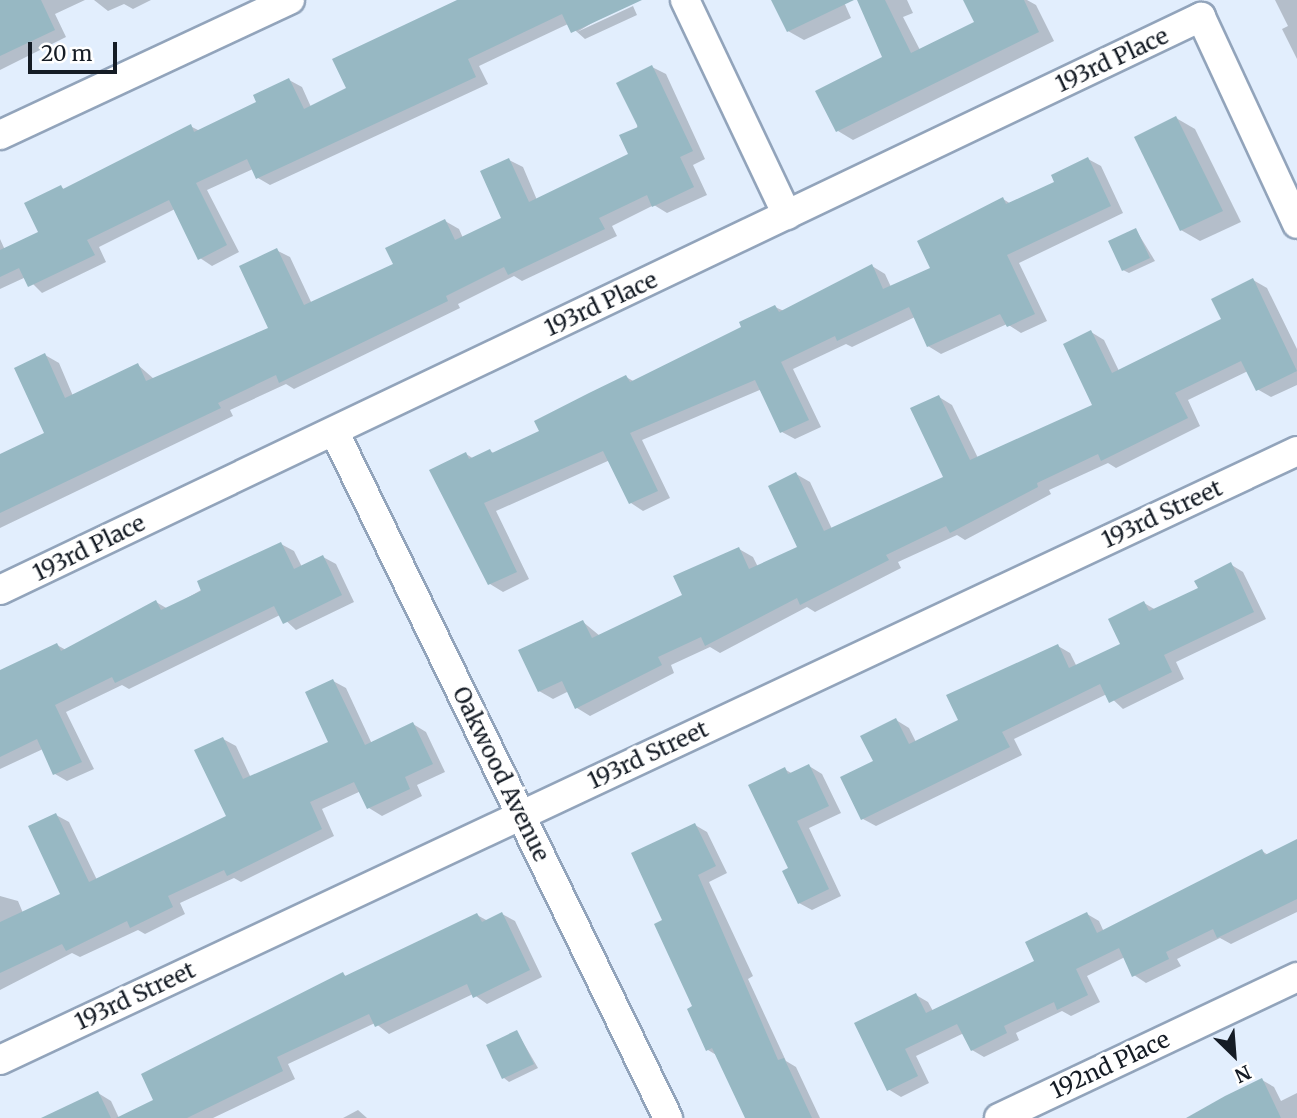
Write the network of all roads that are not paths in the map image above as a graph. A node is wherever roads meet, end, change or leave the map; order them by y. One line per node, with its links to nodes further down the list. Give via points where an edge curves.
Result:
1 (290, 0): 3 (street)
2 (685, 0): 4 (street)
3 (0, 135)
4 (787, 215): 5 (street, 193rd Place, via 1201,18); 6 (street, 193rd Place)
5 (1297, 224)
6 (334, 431): 8 (street, 193rd Place); 9 (street, Oakwood Avenue)
7 (1297, 451): 9 (street, 193rd Street)
8 (0, 590)
9 (521, 814): 11 (street, 193rd Street); 12 (street, Oakwood Avenue)
10 (1297, 977): 13 (street, 192nd Place)
11 (0, 1060)
12 (668, 1118)
13 (999, 1118)

